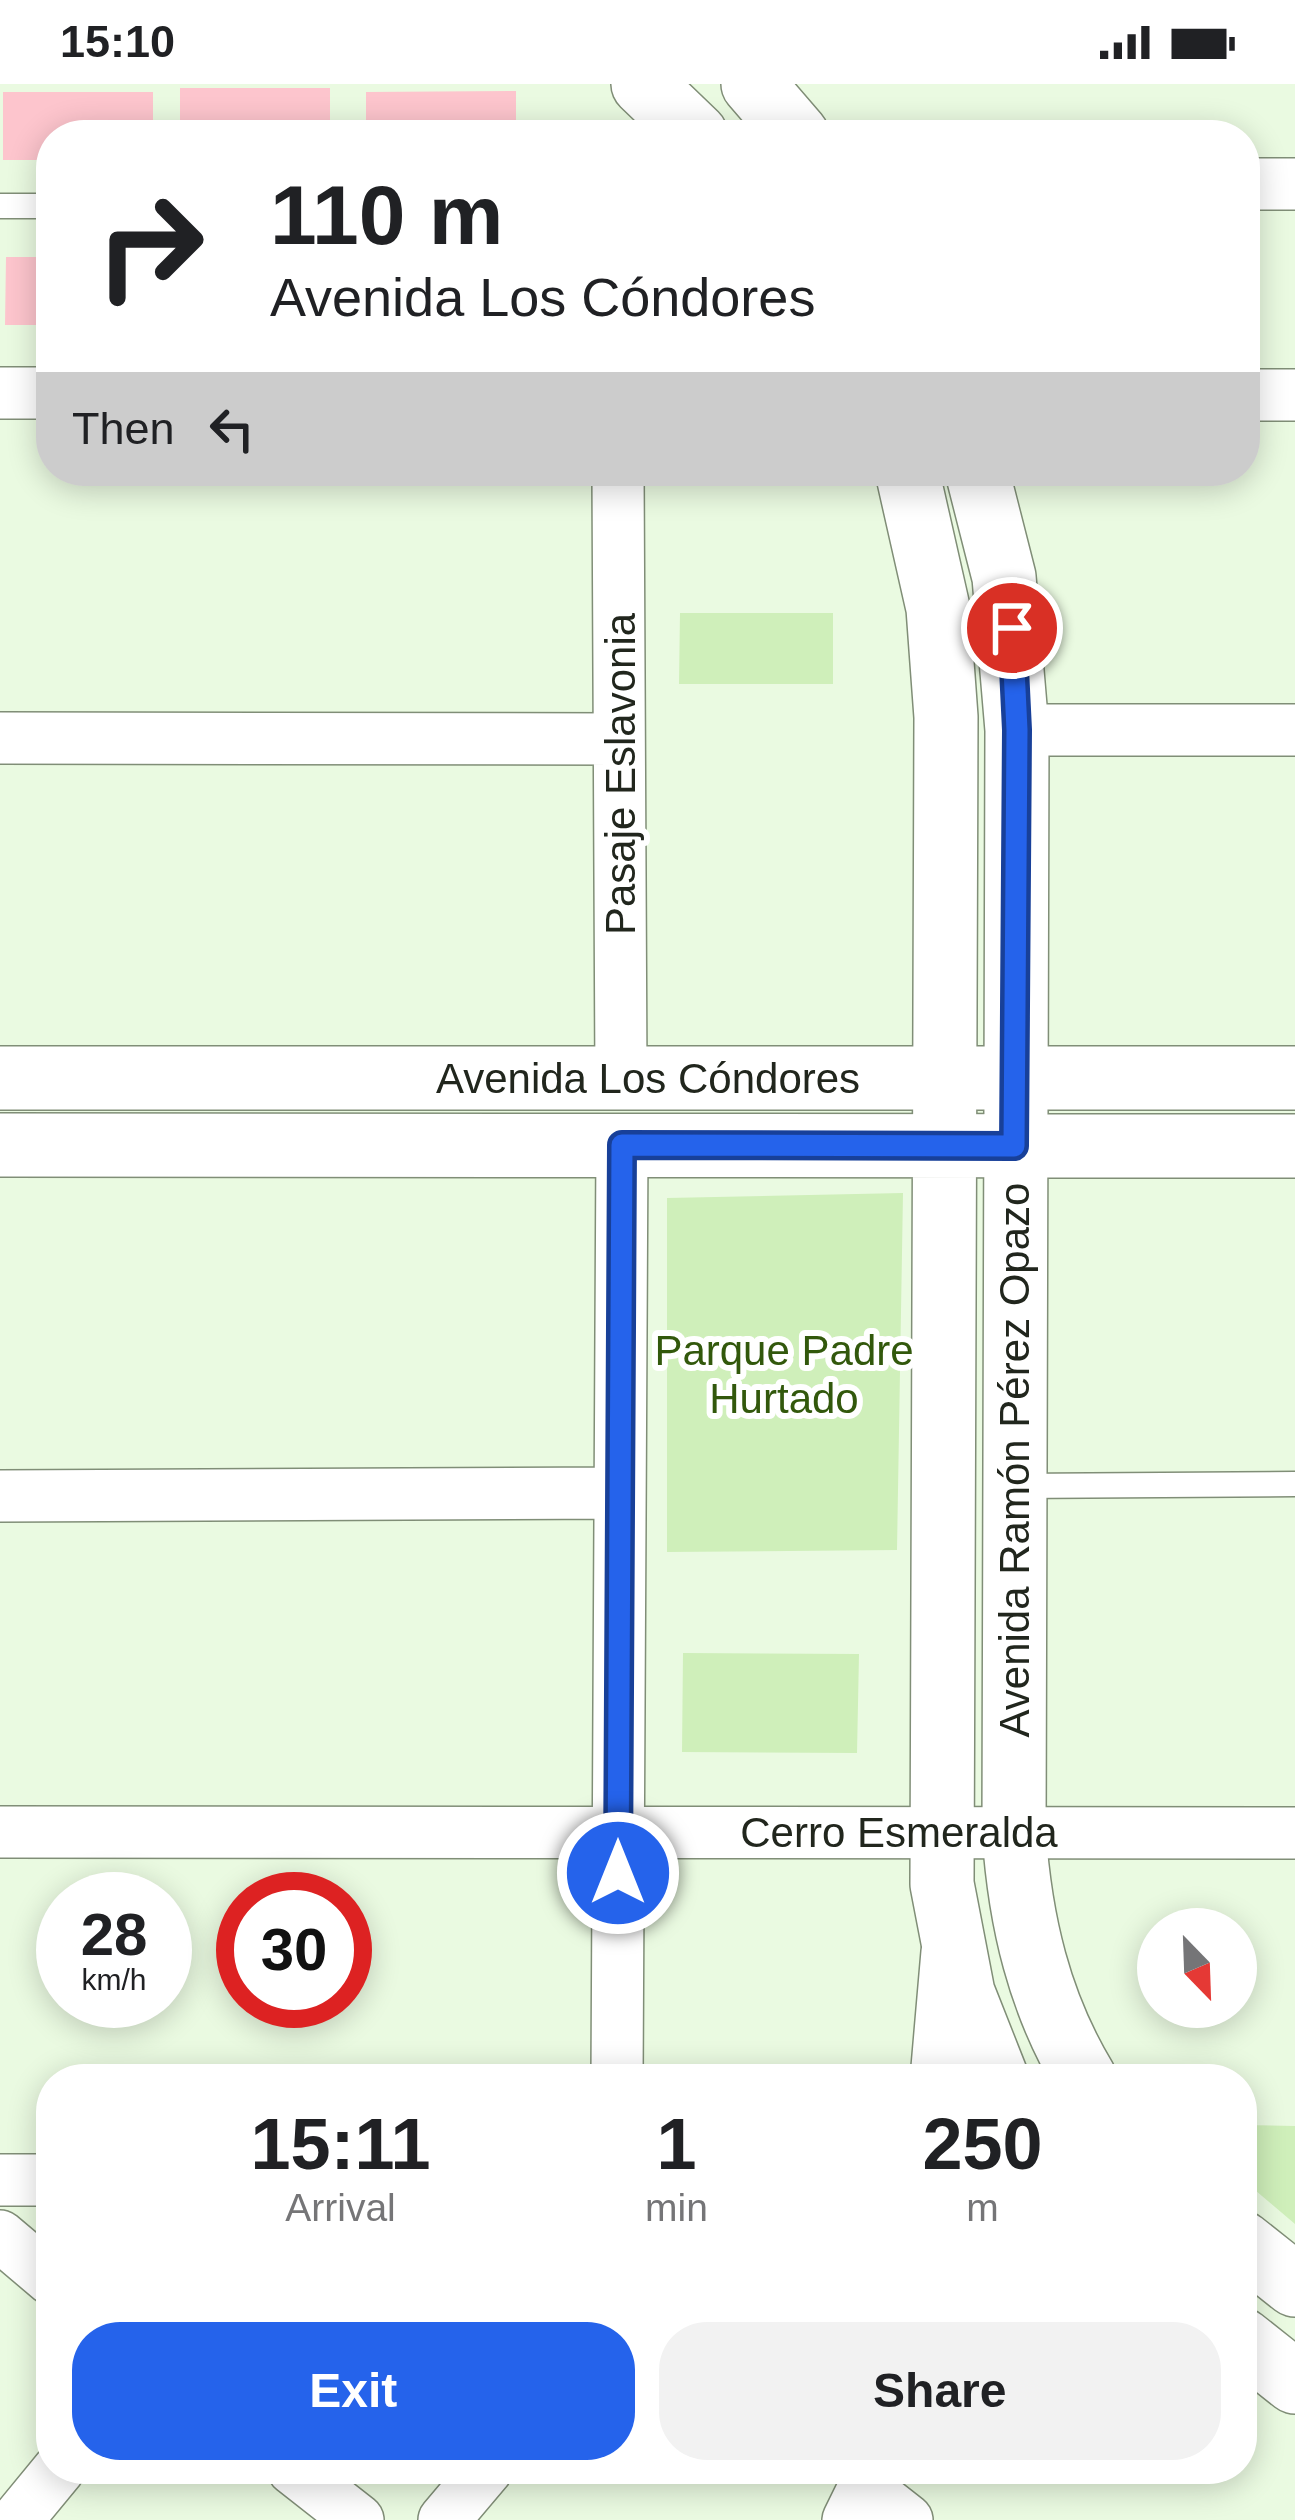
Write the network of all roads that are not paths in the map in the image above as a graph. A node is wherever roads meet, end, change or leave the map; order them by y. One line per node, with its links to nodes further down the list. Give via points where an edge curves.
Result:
1 (643, 84): 3 (street)
2 (753, 84): 4 (street)
3 (680, 120)
4 (784, 120)
5 (1260, 184): 6 (street)
6 (1295, 184)
7 (0, 206): 8 (lane)
8 (36, 206)
9 (0, 393): 10 (street)
10 (36, 393)
11 (1260, 395): 12 (street)
12 (1295, 395)
13 (618, 486): 19 (street, Pasaje Eslavonia)
14 (911, 486): 22 (street, Avenida Ramón Pérez Opazo, via 930,554 944,662)
15 (981, 486): 16 (street, Avenida Ramón Pérez Opazo, via 1007,594)
16 (1017, 730): 17 (street); 23 (street, Avenida Ramón Pérez Opazo)
17 (1295, 730)
18 (0, 738): 19 (street)
19 (620, 739): 21 (street, Pasaje Eslavonia)
20 (0, 1078): 21 (street, Avenida Los Cóndores)
21 (621, 1078): 22 (street, Avenida Los Cóndores)
22 (946, 1078): 23 (street, Avenida Los Cóndores); 27 (street, Avenida Ramón Pérez Opazo)
23 (1015, 1078): 24 (street, Avenida Los Cóndores); 28 (street, Avenida Ramón Pérez Opazo)
24 (1295, 1078)
25 (0, 1145): 26 (street, Avenida Los Cóndores)
26 (622, 1145): 27 (street, Avenida Los Cóndores); 32 (street)
27 (945, 1146): 28 (street, Avenida Los Cóndores); 36 (street, Avenida Ramón Pérez Opazo)
28 (1014, 1146): 29 (street, Avenida Los Cóndores); 31 (street, Avenida Ramón Pérez Opazo)
29 (1295, 1147)
30 (1295, 1484): 31 (lane)
31 (1014, 1486): 37 (street, Avenida Ramón Pérez Opazo)
32 (620, 1493): 33 (street); 35 (street)
33 (0, 1496)
34 (0, 1832): 35 (street, Cerro Esmeralda)
35 (618, 1832): 36 (street, Cerro Esmeralda); 40 (street)
36 (941, 1833): 37 (street, Cerro Esmeralda); 39 (street, Avenida Ramón Pérez Opazo)
37 (1014, 1833): 38 (street, Cerro Esmeralda); 43 (street, Avenida Ramón Pérez Opazo, via 1029,1945)
38 (1295, 1833)
39 (949, 1934): 41 (street); 42 (street, Avenida Ramón Pérez Opazo)
40 (617, 2064)
41 (937, 2064)
42 (992, 2064)
43 (1078, 2064)
44 (0, 2180): 45 (street)
45 (36, 2180)
46 (0, 2236): 48 (street)
47 (1257, 2255): 49 (street)
48 (36, 2266)
49 (1295, 2285)
50 (1257, 2352): 51 (street)
51 (1295, 2382)
52 (47, 2484): 56 (street)
53 (312, 2484): 57 (street)
54 (475, 2484): 58 (street)
55 (862, 2492): 59 (street)
56 (17, 2520)
57 (358, 2520)
58 (444, 2520)
59 (907, 2520)

